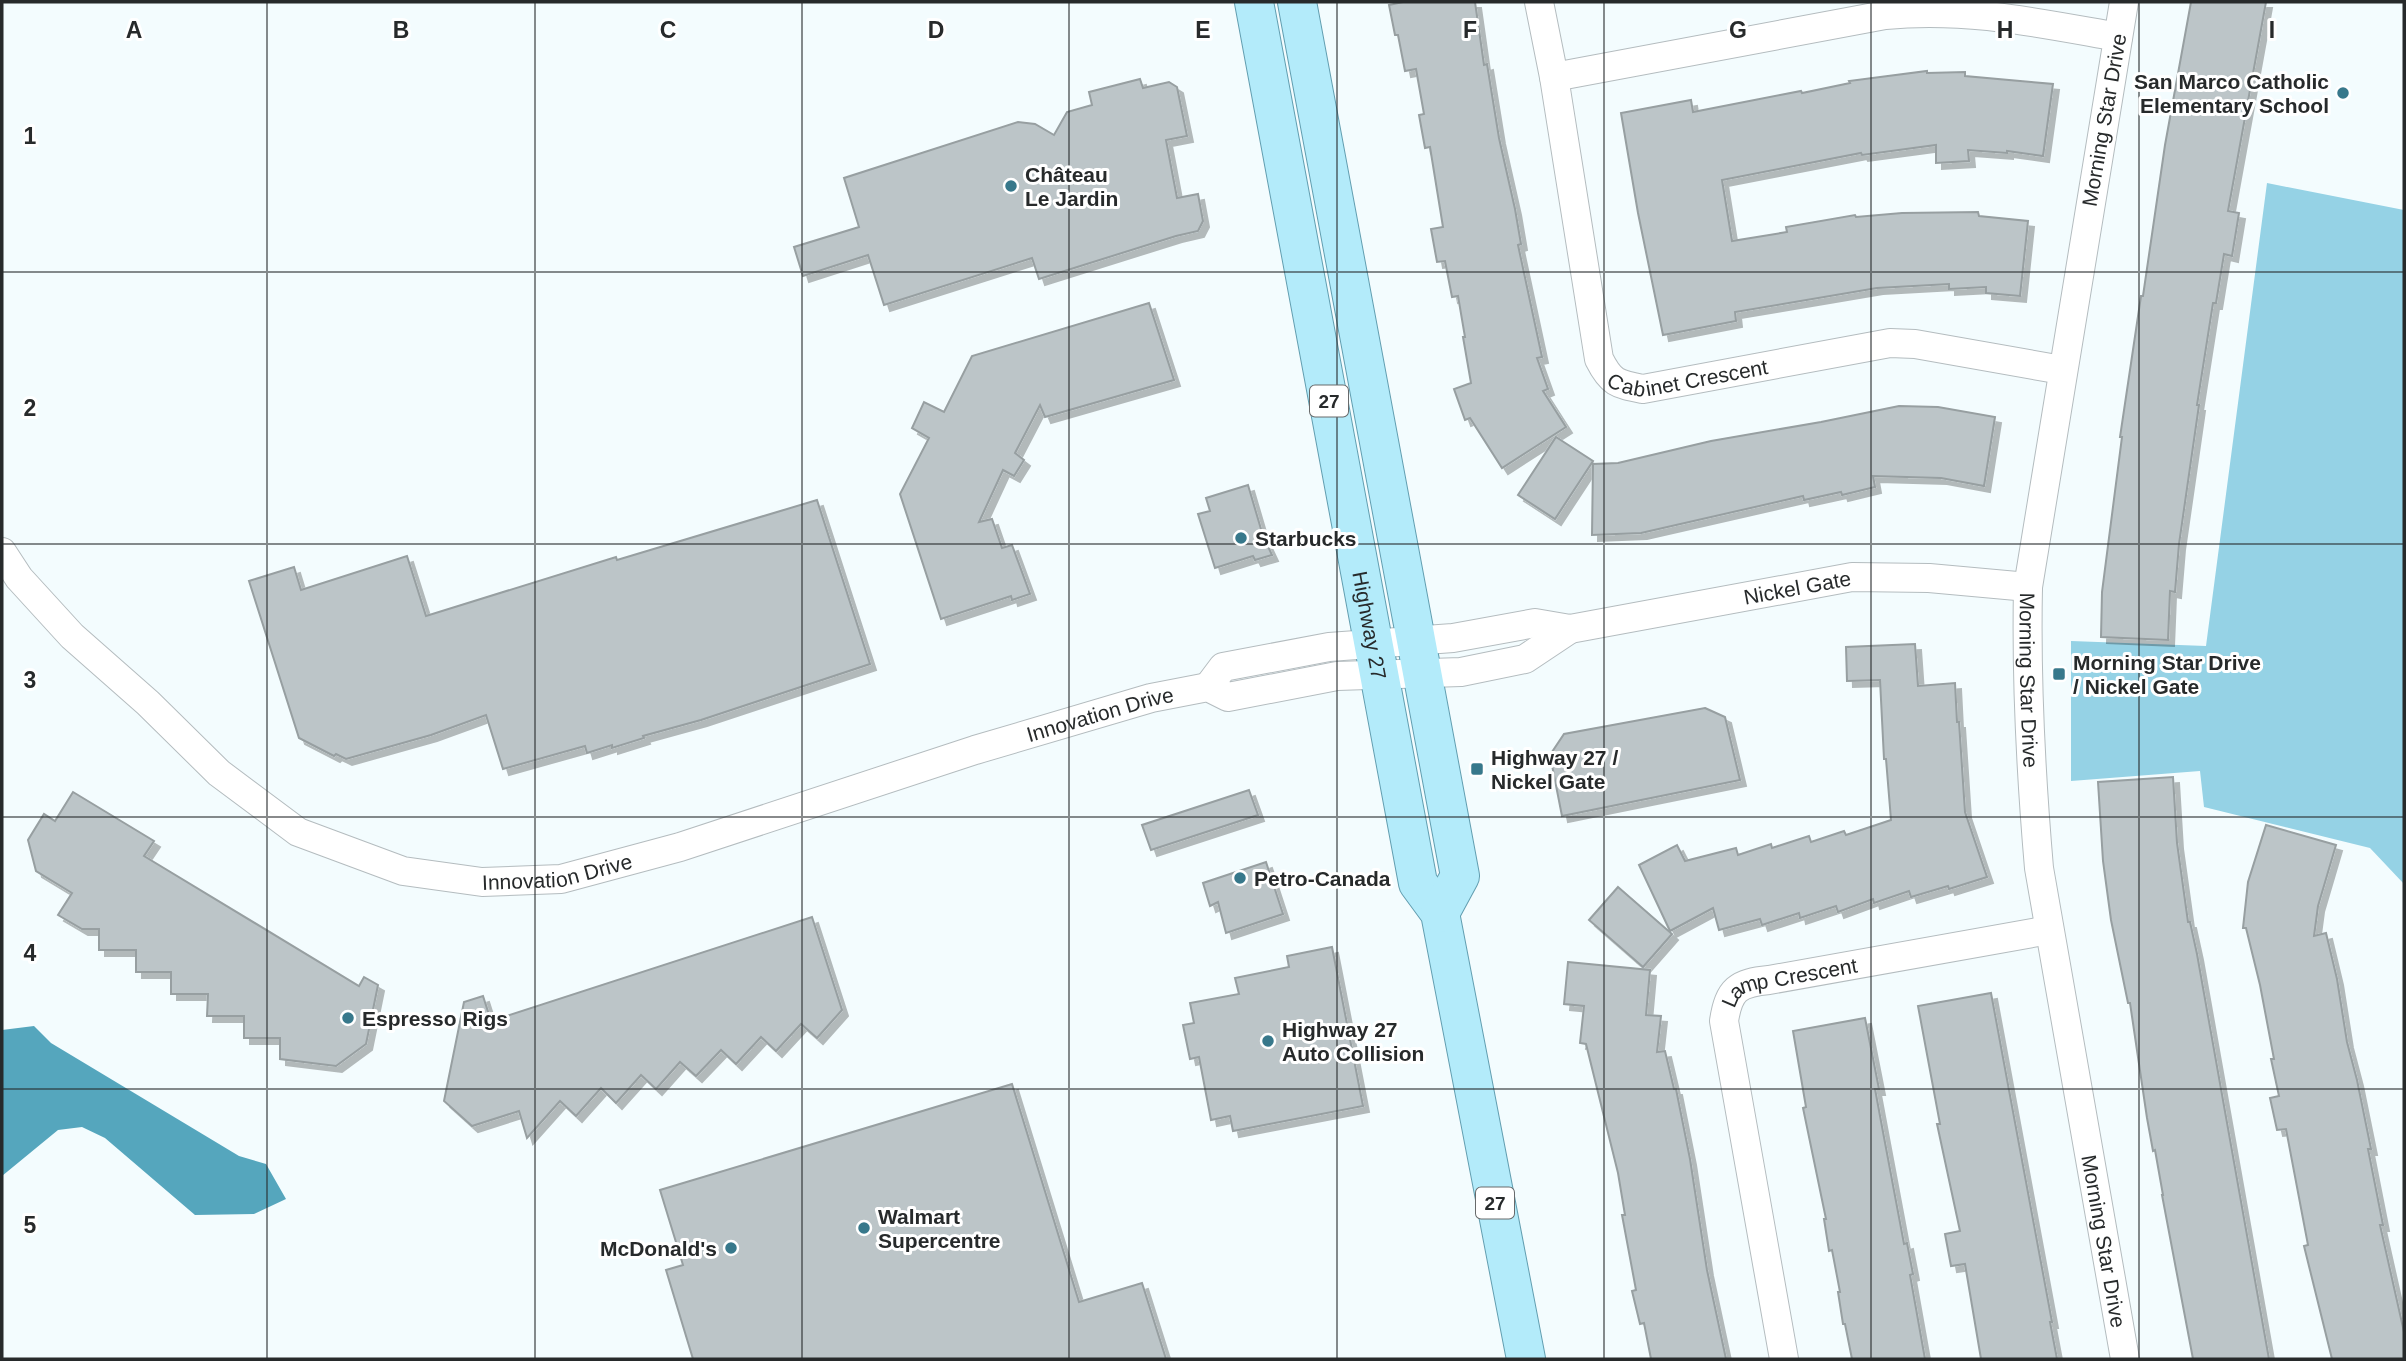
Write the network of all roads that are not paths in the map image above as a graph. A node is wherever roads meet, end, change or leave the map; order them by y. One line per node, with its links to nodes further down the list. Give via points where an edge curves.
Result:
1 (1254, 2): 11 (main road, Highway 27 / 27)
2 (1297, 2): 10 (main road, Highway 27 / 27)
3 (1539, 2): 6 (street, Cabinet Crescent)
4 (2124, 2): 5 (street, Morning Star Drive)
5 (2118, 37): 6 (street, via 1960,12 1921,12); 7 (street, Morning Star Drive)
6 (1554, 77): 7 (street, Cabinet Crescent, via 1599,359 1608,376 1620,385 1643,389 1889,343)
7 (2062, 370): 9 (street, Morning Star Drive)
8 (2, 552): 11 (street, Innovation Drive, via 19,578 72,636 219,773 298,832 403,871 482,883 561,878 680,847 975,750 1151,698 1208,687 1223,667 1329,647)
9 (2028, 587): 10 (street, Nickel Gate, via 1852,577 1570,629 1525,659 1461,673); 13 (street, Morning Star Drive, via 2034,810)
10 (1419, 657): 11 (street, Innovation Drive); 12 (main road, Highway 27 / 27, via 1460,876)
11 (1376, 659): 12 (main road, Highway 27 / 27, via 1418,883)
12 (1440, 912): 14 (main road, Highway 27 / 27)
13 (2049, 930): 15 (street, Lamp Crescent, via 1747,982 1735,990 1724,1021); 16 (street, Morning Star Drive)
14 (1526, 1359)
15 (1784, 1359)
16 (2126, 1359)

